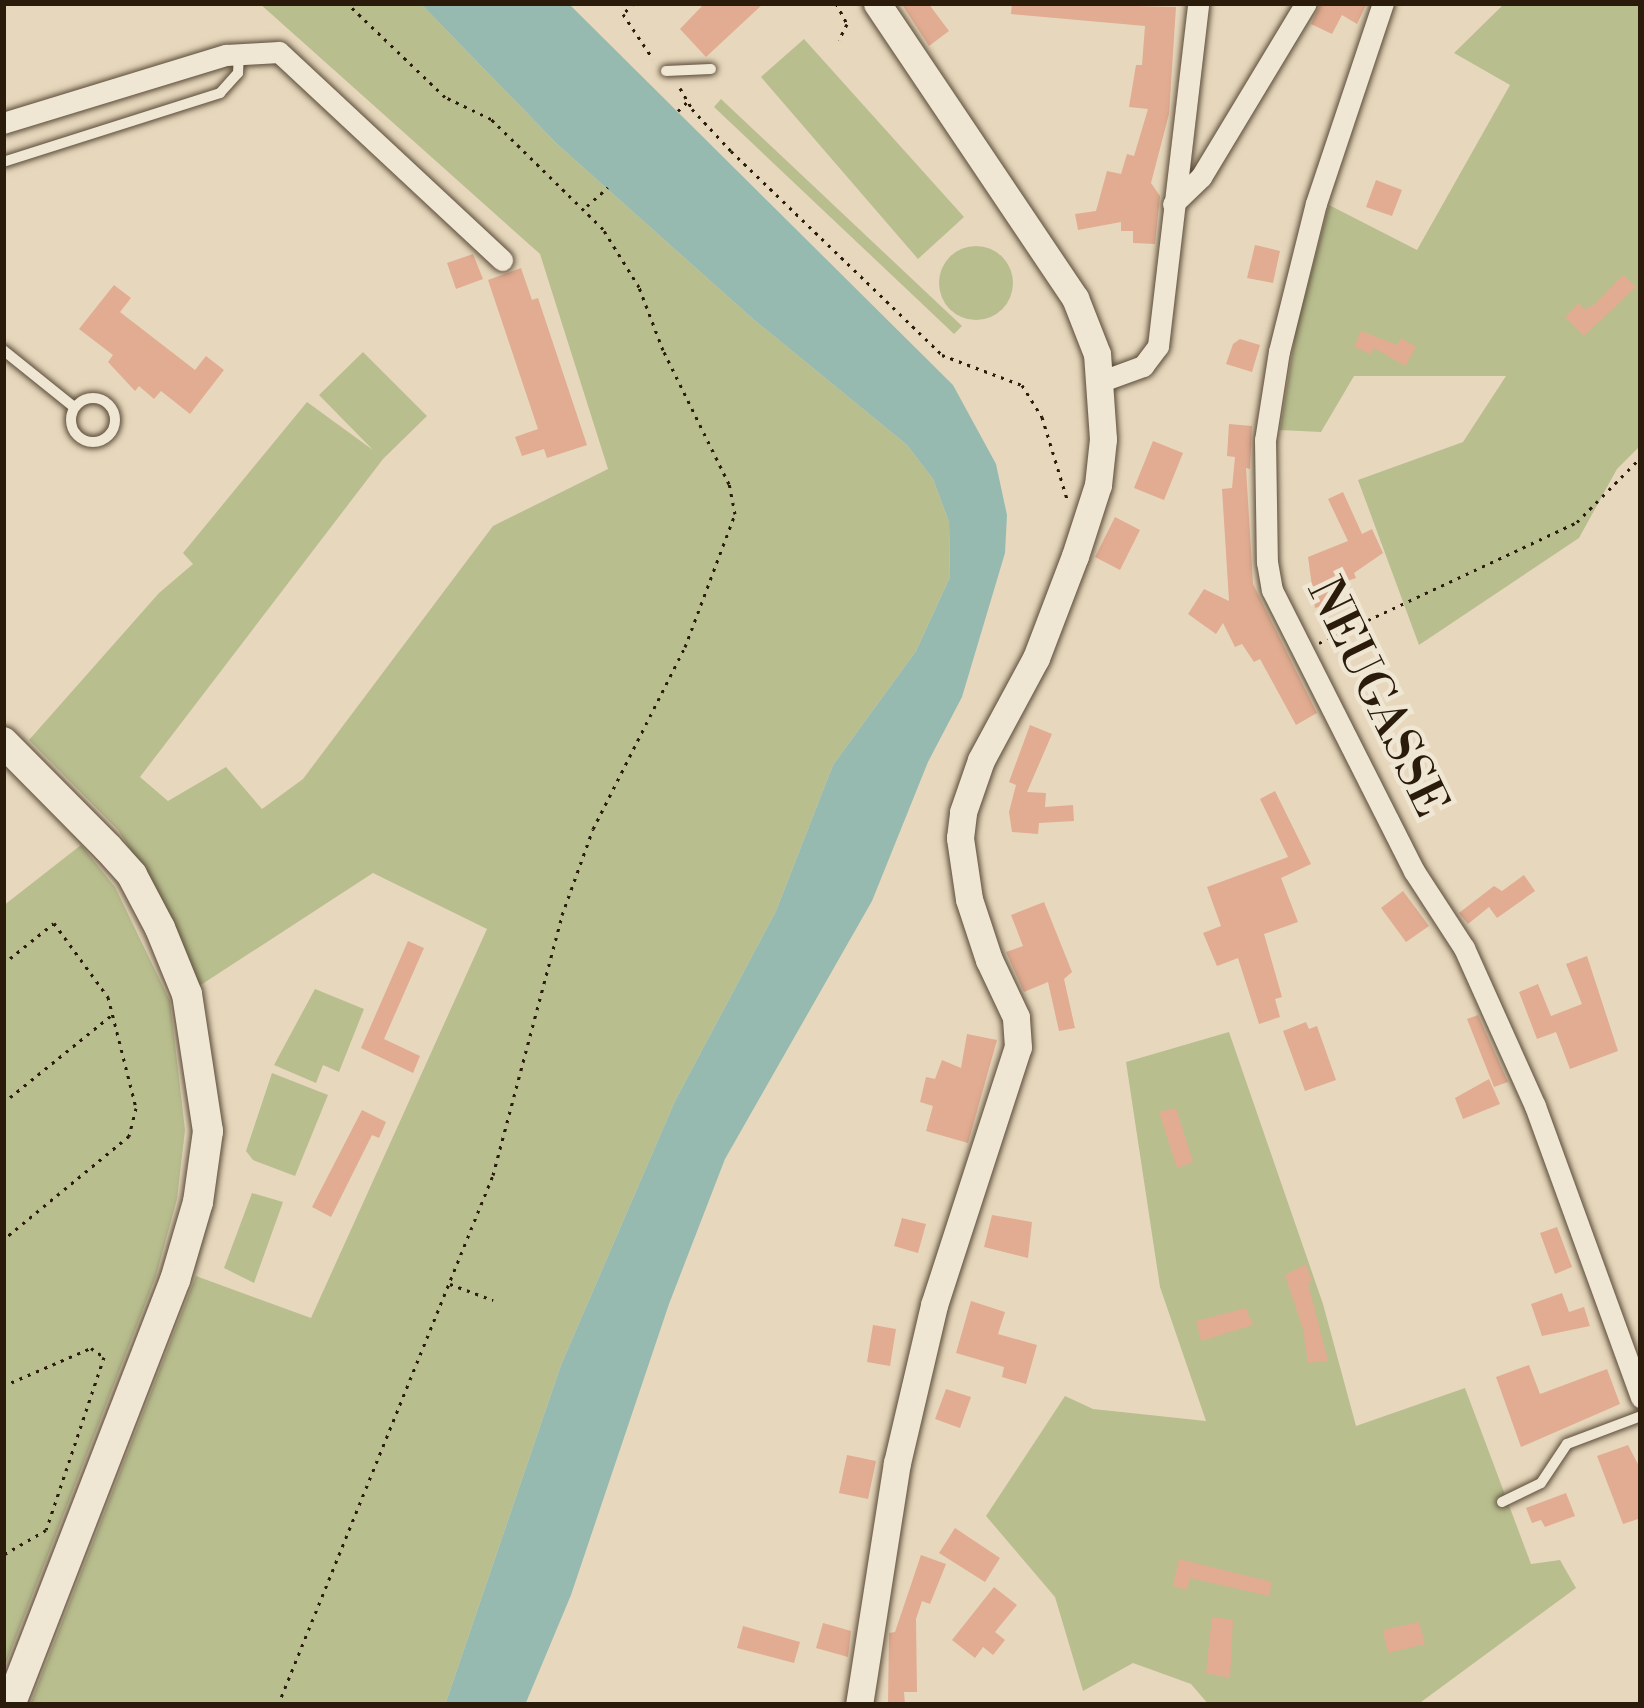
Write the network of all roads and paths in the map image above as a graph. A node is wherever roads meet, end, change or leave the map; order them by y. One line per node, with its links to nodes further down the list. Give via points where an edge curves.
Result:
1 (347, 3): 17 (path, via 445,97 491,118)
2 (634, 3): 11 (path, via 623,14 640,47)
3 (836, 3): 8 (path, via 847,24)
4 (877, 3): 20 (street, via 1059,269 1089,329)
5 (1198, 3): 16 (street)
6 (1306, 3): 16 (street, via 1201,177)
7 (1383, 3): 24 (street, NEUGASSE, via 1301,257 1265,440 1272,590)
8 (839, 40)
9 (238, 54): 13 (street); 14 (lane, via 238,74 220,93); 18 (street, via 279,52)
10 (711, 69): 11 (lane)
11 (666, 71)
12 (678, 111): 23 (path, via 690,99 731,151 942,355 1022,385 1042,417)
13 (3, 123)
14 (3, 162)
15 (608, 187): 17 (path)
16 (1173, 203): 20 (street, via 1158,346 1143,366)
17 (585, 208): 30 (path, via 640,287 729,484 735,514 685,646 593,829 493,1175)
18 (502, 260)
19 (3, 350): 21 (lane)
20 (1102, 381): 39 (street, via 1098,485 1076,556 963,812 970,899 1016,1017 1018,1047 934,1305 896,1463)
21 (74, 407): 21 (lane, via 94,397 107,402 115,413 111,433 99,442 77,436)
22 (1641, 457): 24 (path, via 1577,522)
23 (1071, 509)
24 (1303, 651): 33 (street, NEUGASSE, via 1414,871 1473,968 1535,1106)
25 (6, 750): 37 (main road, via 120,861 160,928 188,994 208,1131 175,1280)
26 (3, 964): 27 (path, via 54,923)
27 (114, 1013): 28 (path); 29 (path, via 136,1108 129,1136)
28 (3, 1103)
29 (3, 1240)
30 (450, 1284): 31 (path); 38 (path)
31 (493, 1300)
32 (3, 1386): 36 (path, via 91,1348 104,1357 46,1530)
33 (1641, 1397)
34 (1641, 1416): 35 (lane, via 1567,1444 1541,1483)
35 (1502, 1502)
36 (3, 1555)
37 (10, 1705)
38 (278, 1705)
39 (859, 1705)

